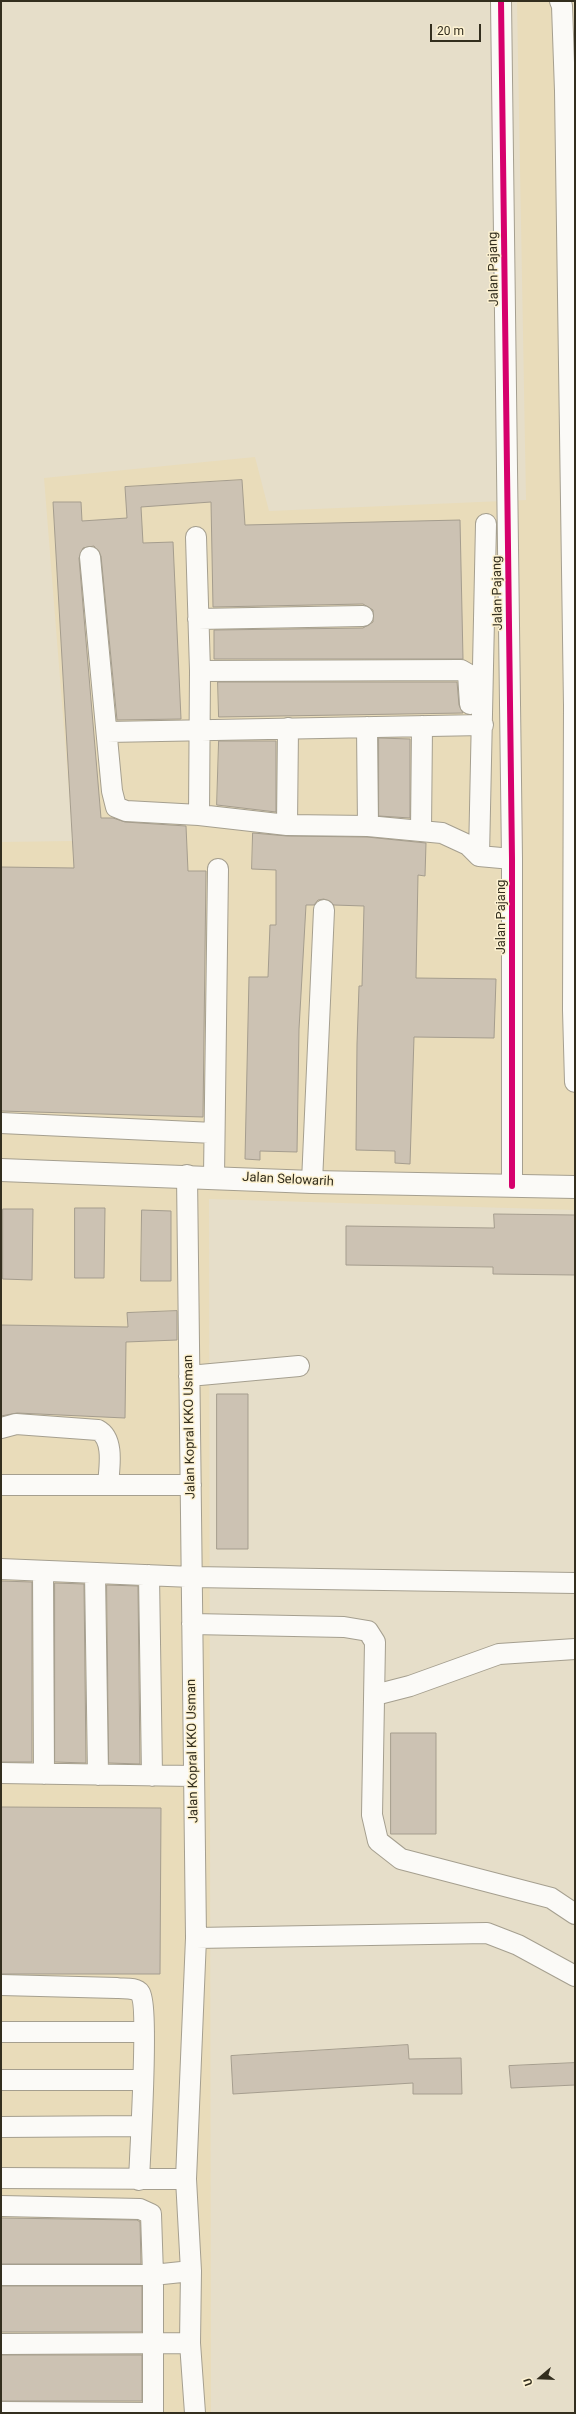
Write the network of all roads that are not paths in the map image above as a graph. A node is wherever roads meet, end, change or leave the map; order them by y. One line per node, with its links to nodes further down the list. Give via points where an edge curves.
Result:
1 (501, 1): 22 (street, Jalan Pajang)
2 (560, 1): 3 (street)
3 (570, 91): 21 (street)
4 (486, 524): 10 (street)
5 (196, 536): 8 (street)
6 (90, 557): 15 (street)
7 (363, 616): 8 (street)
8 (198, 619): 9 (street)
9 (200, 670): 10 (street, via 461,670 468,674 470,680); 14 (street)
10 (477, 725): 11 (street); 20 (street)
11 (422, 726): 12 (street); 19 (street)
12 (367, 727): 13 (street); 18 (street)
13 (288, 728): 14 (street); 17 (street)
14 (199, 729): 15 (street); 16 (street)
15 (106, 732): 16 (street, via 116,807 126,810)
16 (199, 815): 17 (street)
17 (287, 825): 18 (street)
18 (368, 826): 19 (street)
19 (421, 831): 20 (street, via 442,833 456,839 468,845)
20 (479, 856): 22 (street)
21 (574, 857): 25 (street)
22 (512, 858): 33 (street, Jalan Pajang)
23 (218, 870): 28 (street)
24 (324, 910): 32 (street)
25 (574, 1010): 26 (street)
26 (575, 1082)
27 (1, 1122): 28 (street)
28 (214, 1133): 31 (street)
29 (1, 1170): 30 (main road, Jalan Selowarih)
30 (187, 1175): 31 (main road, Jalan Selowarih); 36 (street, Jalan Kopral KKO Usman)
31 (214, 1176): 32 (main road, Jalan Selowarih)
32 (312, 1182): 33 (main road, Jalan Selowarih)
33 (512, 1186): 34 (main road, Jalan Selowarih)
34 (575, 1187)
35 (299, 1366): 36 (street)
36 (190, 1376): 40 (street, Jalan Kopral KKO Usman)
37 (1, 1428): 39 (street, via 16,1424 76,1427 102,1432 108,1441)
38 (1, 1485): 39 (street)
39 (108, 1485): 40 (street)
40 (191, 1485): 45 (street, Jalan Kopral KKO Usman)
41 (1, 1569): 42 (street)
42 (43, 1571): 43 (street); 51 (street)
43 (95, 1573): 44 (street); 52 (street)
44 (149, 1575): 45 (street); 53 (street)
45 (192, 1577): 46 (street); 47 (street, Jalan Kopral KKO Usman)
46 (575, 1583)
47 (192, 1624): 49 (street, via 344,1627 368,1631 375,1642); 54 (street, Jalan Kopral KKO Usman)
48 (575, 1649): 49 (street, via 499,1654 410,1686)
49 (374, 1695): 55 (street, via 372,1815 378,1841 401,1859 551,1898)
50 (1, 1773): 51 (street)
51 (44, 1774): 52 (street)
52 (98, 1775): 53 (street)
53 (152, 1776): 54 (street)
54 (193, 1776): 56 (street, Jalan Kopral KKO Usman)
55 (575, 1914)
56 (196, 1938): 57 (street, via 487,1933 513,1942); 66 (street, Jalan Kopral KKO Usman)
57 (575, 1976)
58 (1, 1985): 60 (street, via 137,1990 143,1998)
59 (1, 2032): 60 (street)
60 (144, 2032): 62 (street)
61 (1, 2080): 62 (street)
62 (142, 2080): 63 (street)
63 (141, 2126): 64 (street); 67 (street)
64 (1, 2127)
65 (1, 2178): 67 (street)
66 (186, 2179): 67 (street); 69 (street, Jalan Kopral KKO Usman)
67 (140, 2180)
68 (1, 2206): 71 (street, via 149,2211 152,2219)
69 (191, 2271): 71 (street); 72 (street, Jalan Kopral KKO Usman)
70 (1, 2275): 71 (street)
71 (153, 2275): 74 (street)
72 (190, 2343): 74 (street); 77 (street, Jalan Kopral KKO Usman)
73 (1, 2344): 74 (street)
74 (153, 2345): 76 (street)
75 (1, 2412): 76 (street)
76 (153, 2413)
77 (195, 2413)

